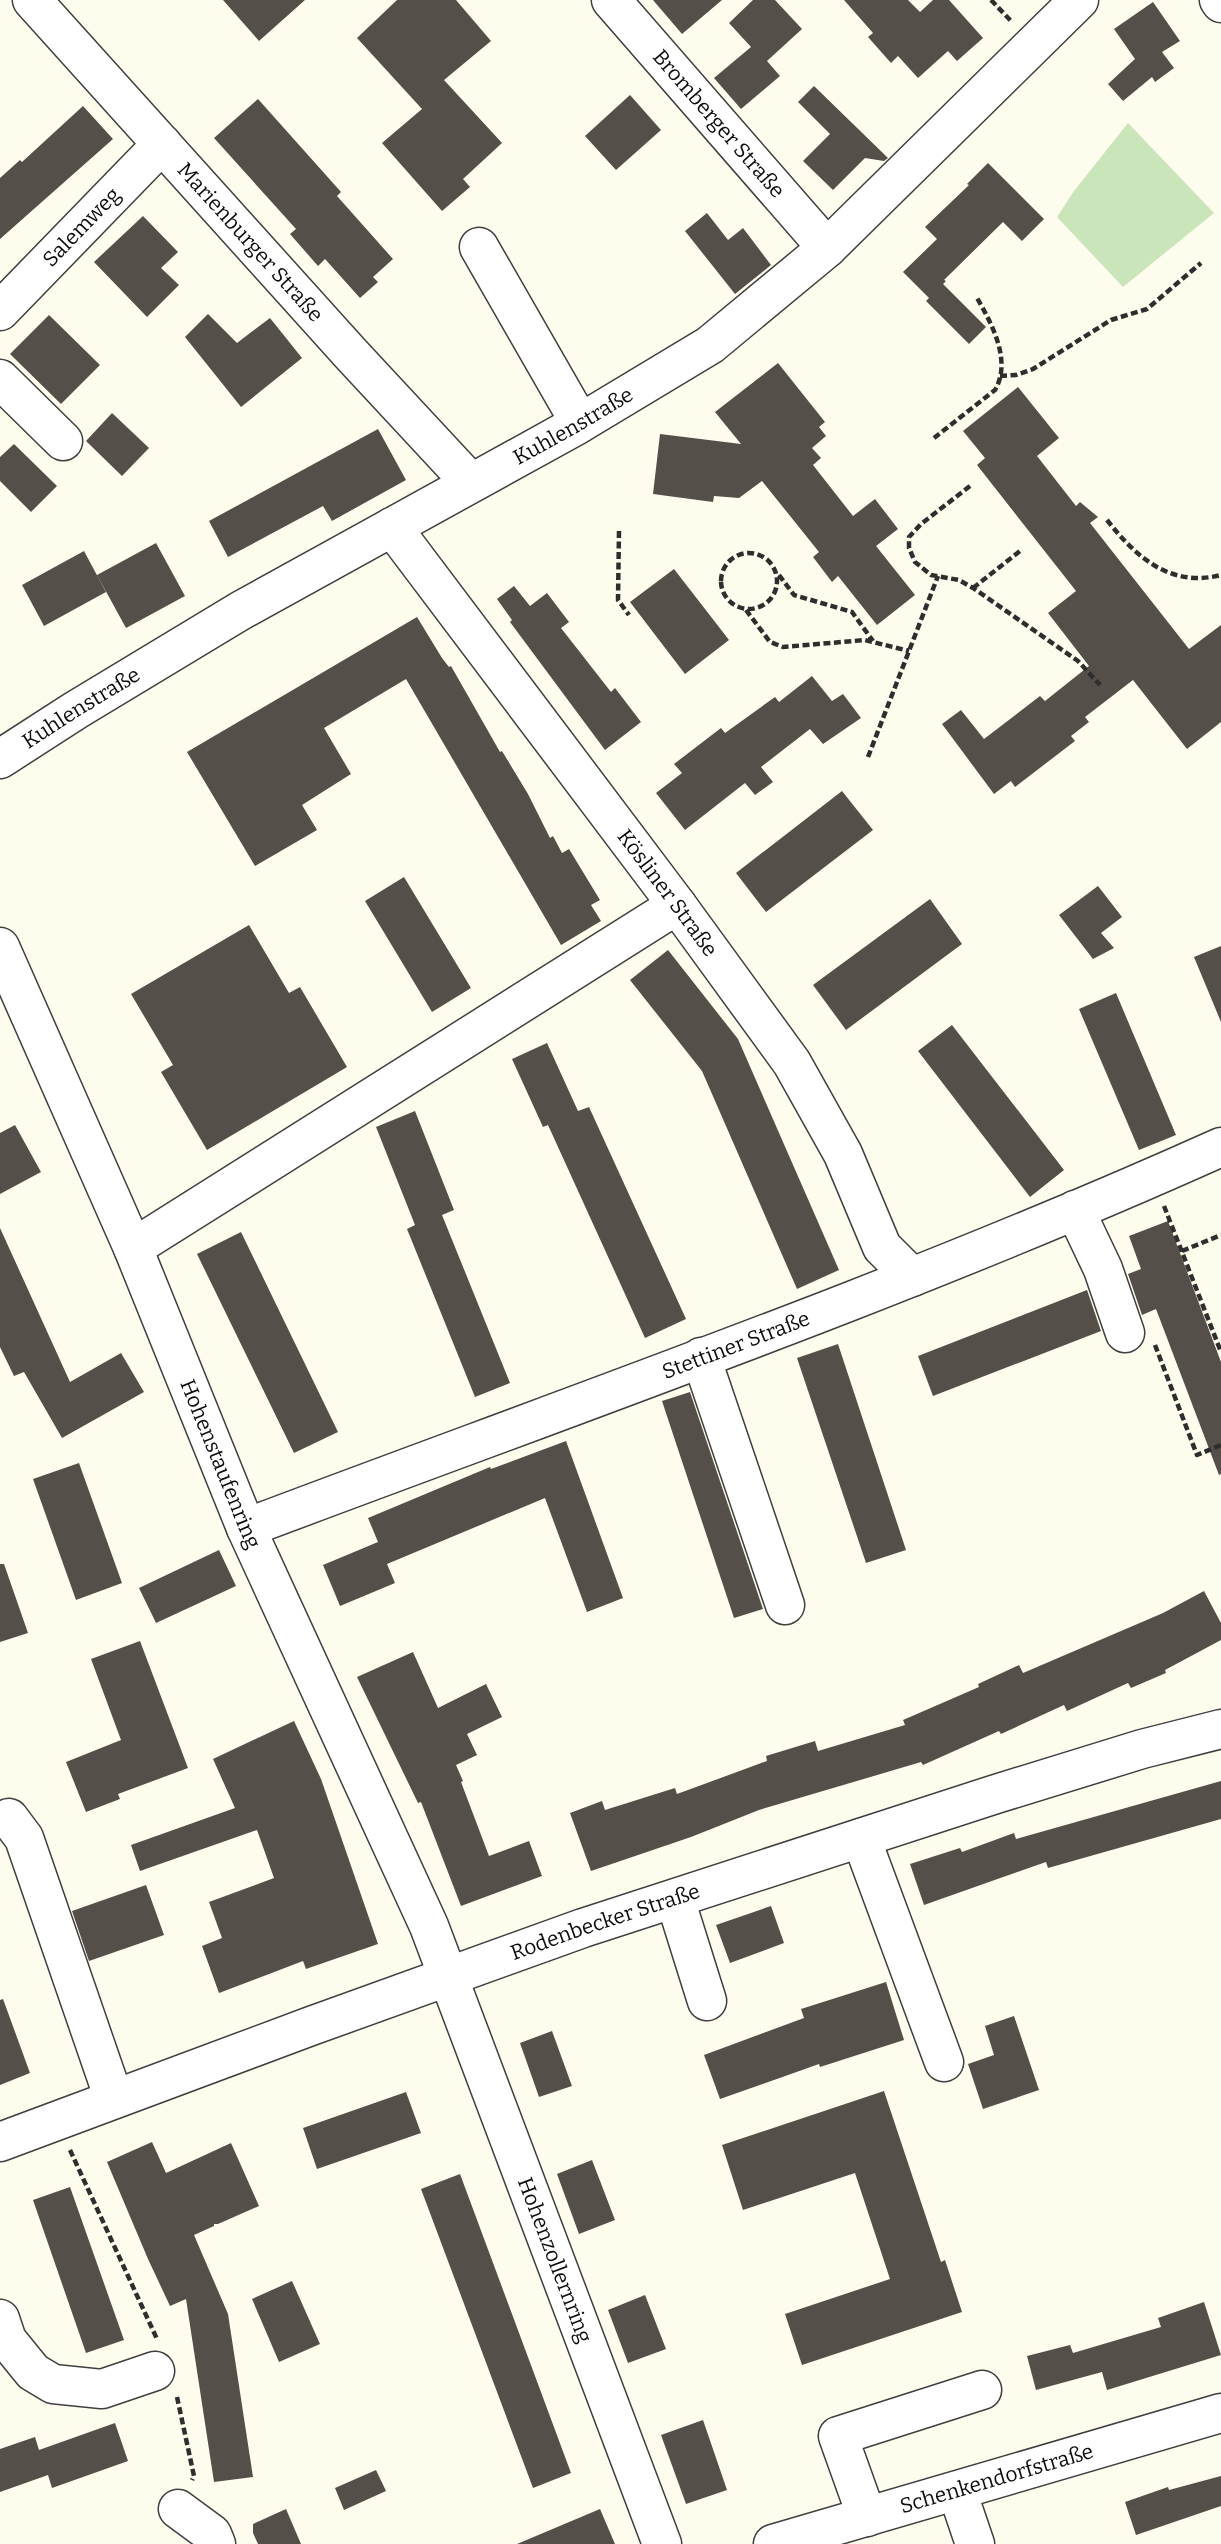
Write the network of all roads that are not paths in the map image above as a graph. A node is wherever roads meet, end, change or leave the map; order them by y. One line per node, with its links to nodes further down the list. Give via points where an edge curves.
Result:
1 (32, 0): 4 (street, Marienburger Straße)
2 (611, 0): 6 (street, Bromberger Straße)
3 (1079, 0): 6 (street, Kuhlenstraße)
4 (162, 144): 7 (street, Salemweg); 11 (street, Marienburger Straße)
5 (479, 247): 9 (street)
6 (827, 248): 9 (street, Kuhlenstraße, via 710,345)
7 (0, 311)
8 (0, 379): 10 (street)
9 (580, 423): 11 (street, Kuhlenstraße)
10 (63, 441)
11 (470, 482): 12 (street, Kuhlenstraße)
12 (392, 527): 13 (street, Kuhlenstraße, via 240,611); 14 (street, Kösliner Straße)
13 (0, 759)
14 (677, 905): 18 (street); 19 (street, Kösliner Straße, via 792,1063 843,1154 882,1247)
15 (0, 947): 18 (street, Hohenstaufenring)
16 (1221, 1147): 17 (street, Stettiner Straße)
17 (1075, 1210): 19 (street, Stettiner Straße); 20 (street, via 1103,1269)
18 (133, 1248): 22 (street, Hohenstaufenring)
19 (912, 1278): 21 (street, Stettiner Straße)
20 (1125, 1333)
21 (701, 1357): 22 (street, Stettiner Straße); 23 (street)
22 (246, 1528): 28 (street, Hohenstaufenring)
23 (785, 1605)
24 (1221, 1730): 26 (street, Rodenbecker Straße, via 1142,1749)
25 (9, 1818): 31 (street, via 24,1838)
26 (861, 1838): 27 (street, Rodenbecker Straße); 30 (street)
27 (675, 1899): 28 (street, Rodenbecker Straße); 29 (street)
28 (450, 1977): 31 (street, Rodenbecker Straße); 41 (street, Hohenzollernring)
29 (707, 2001)
30 (944, 2062)
31 (114, 2099): 32 (street, Rodenbecker Straße)
32 (0, 2142)
33 (0, 2319): 34 (street, via 7,2340 33,2372 53,2384 103,2389)
34 (163, 2367)
35 (982, 2390): 39 (street, via 838,2436)
36 (1221, 2413): 37 (street, Schenkendorfstraße)
37 (957, 2491): 39 (street, Schenkendorfstraße); 43 (street)
38 (178, 2509): 40 (street, via 212,2534)
39 (867, 2517): 42 (street, Schenkendorfstraße)
40 (216, 2544)
41 (662, 2544)
42 (773, 2544)
43 (975, 2544)

